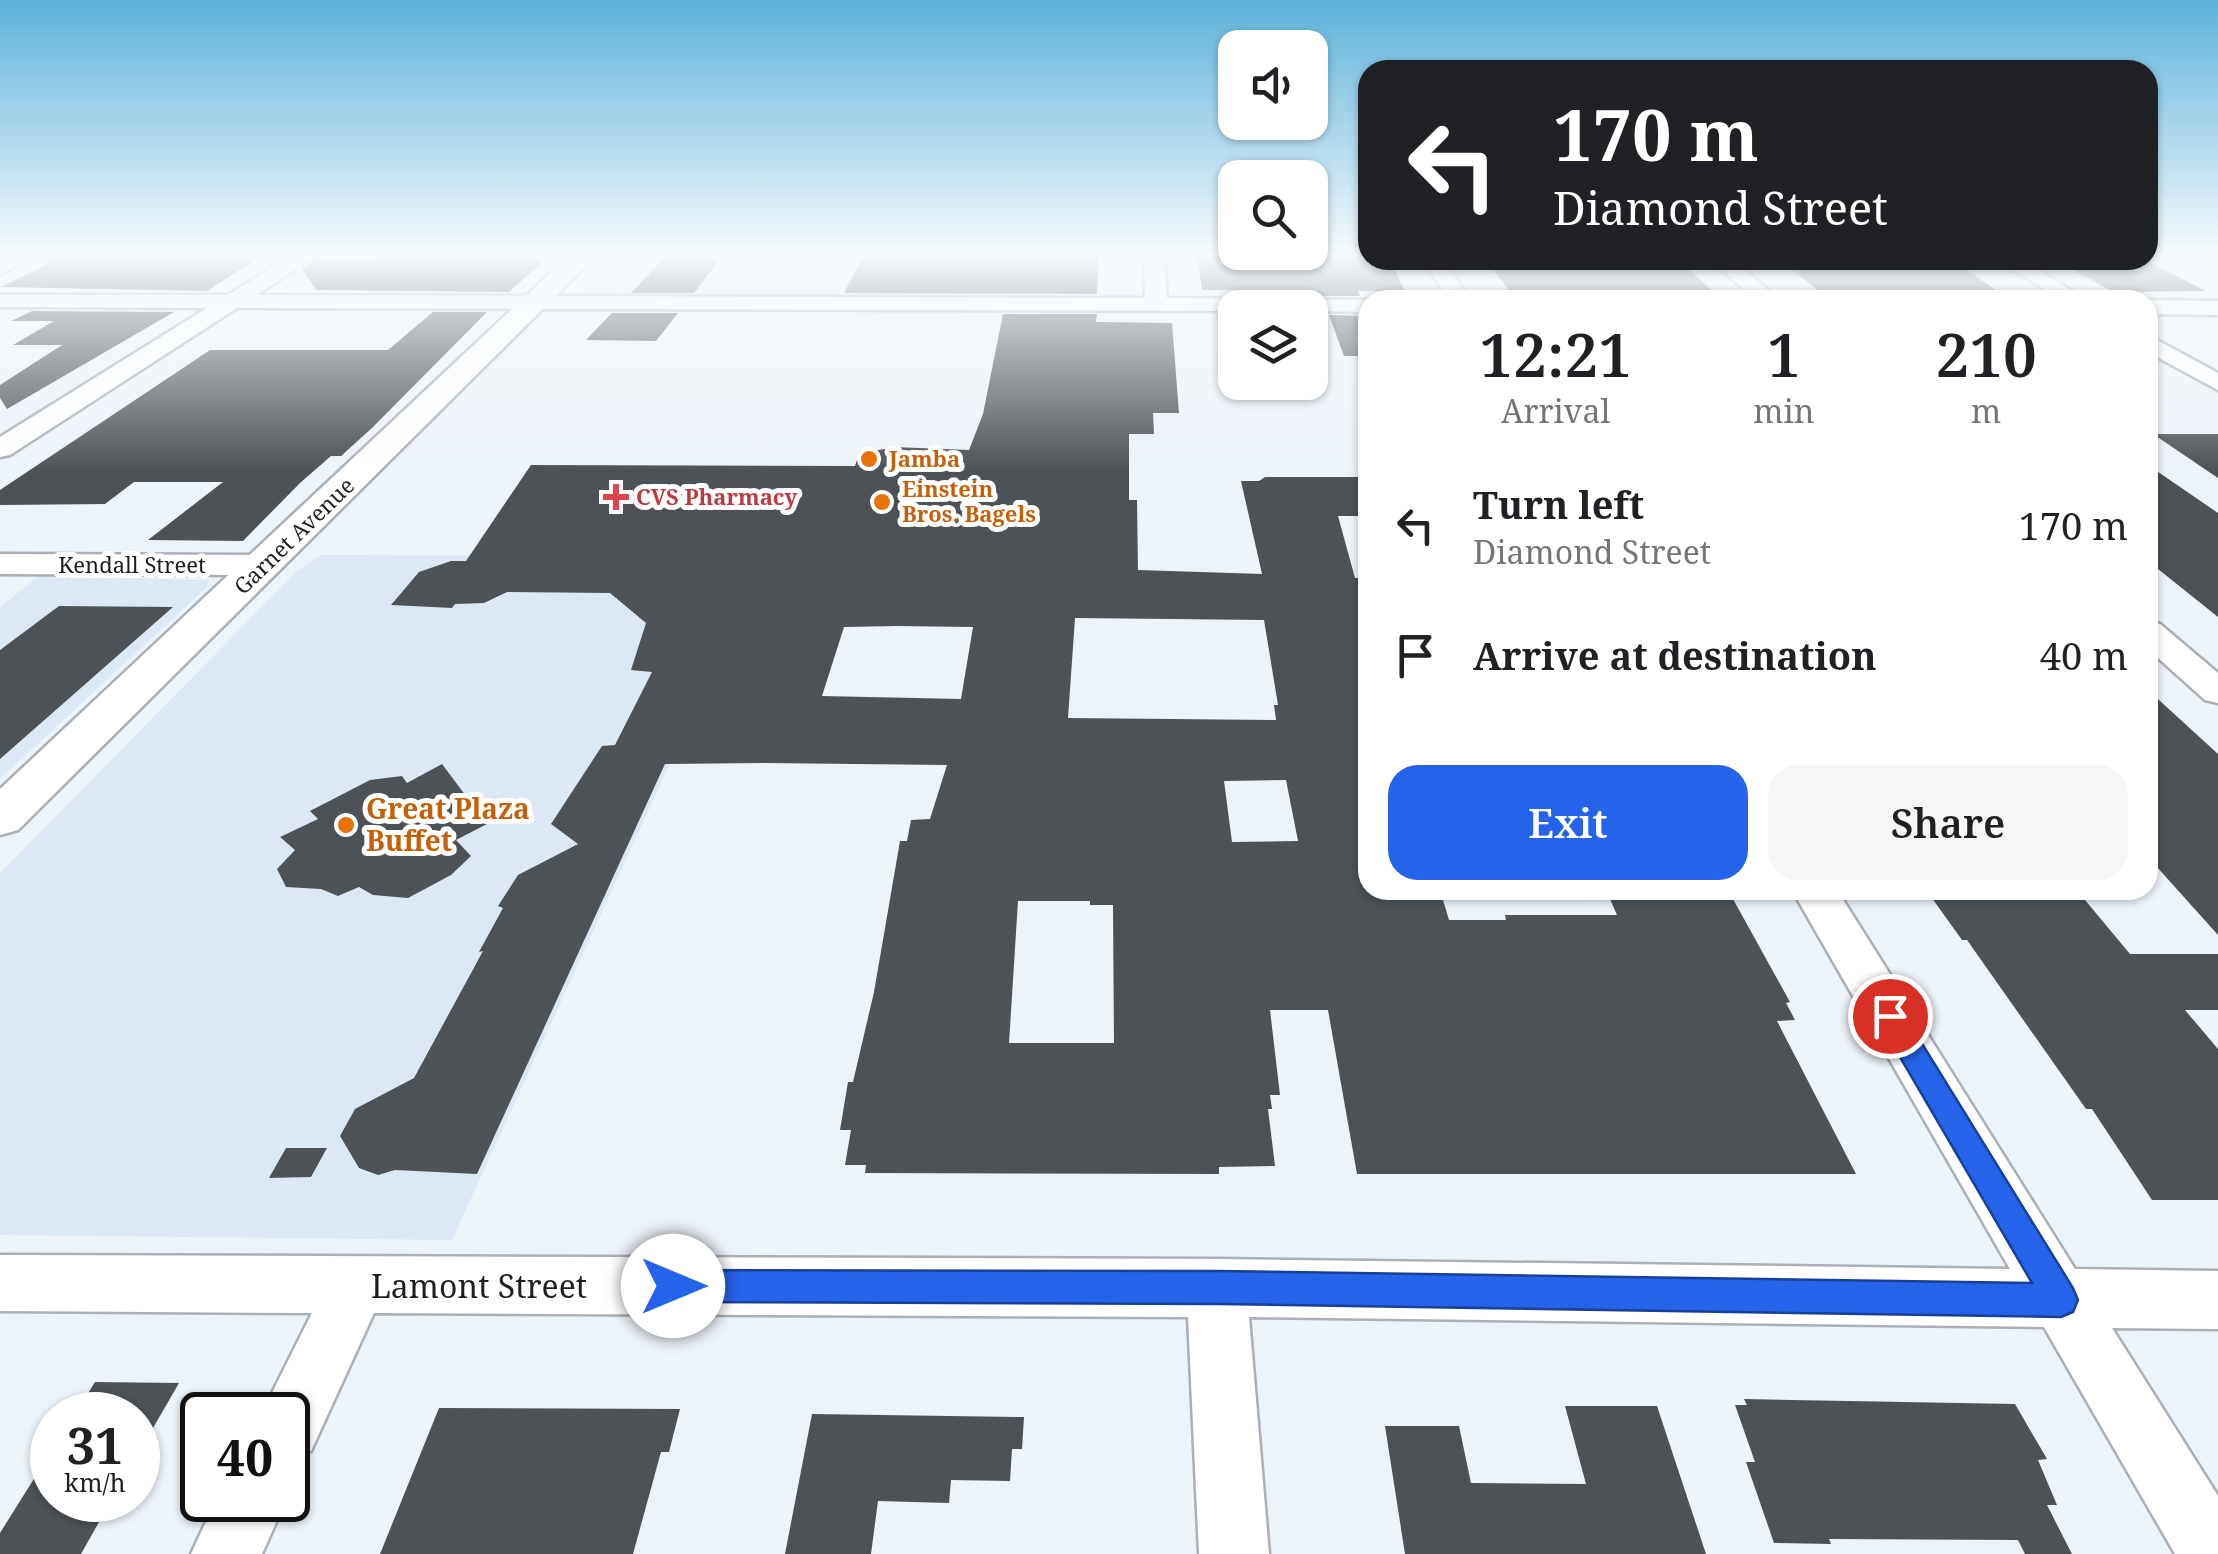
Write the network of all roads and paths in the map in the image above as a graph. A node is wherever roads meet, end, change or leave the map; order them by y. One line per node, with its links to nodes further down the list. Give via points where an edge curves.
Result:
1 (196, 326): 5 (street)
2 (512, 326): 7 (main road, Garnet Avenue)
3 (2158, 348): 4 (street)
4 (2218, 383)
5 (0, 449)
6 (0, 564): 7 (street, Kendall Street)
7 (264, 565): 10 (main road, Garnet Avenue)
8 (2158, 640): 9 (street)
9 (2218, 692)
10 (0, 818)
11 (1820, 900): 15 (street)
12 (0, 1283): 13 (street, Lamont Street)
13 (356, 1287): 14 (street, Lamont Street); 17 (street)
14 (1217, 1288): 15 (street, Lamont Street); 20 (street)
15 (2061, 1300): 16 (street, Lamont Street); 21 (street)
16 (2218, 1300)
17 (305, 1392)
18 (241, 1522): 19 (street)
19 (226, 1554)
20 (1234, 1554)
21 (2214, 1554)

